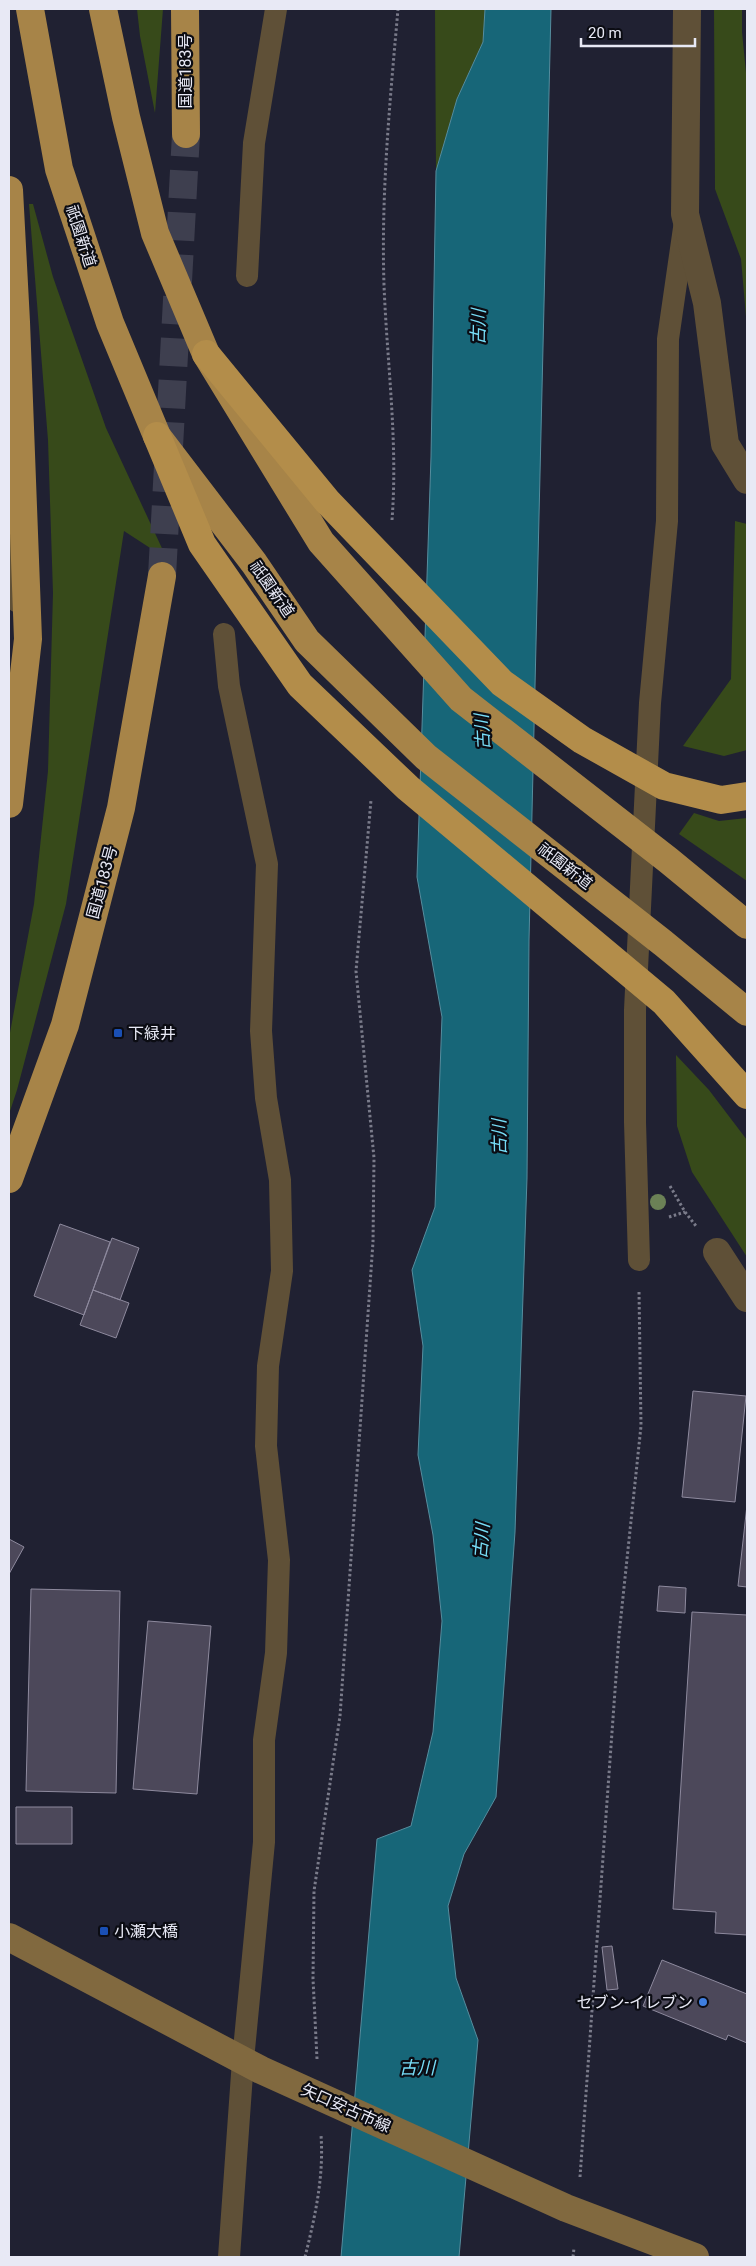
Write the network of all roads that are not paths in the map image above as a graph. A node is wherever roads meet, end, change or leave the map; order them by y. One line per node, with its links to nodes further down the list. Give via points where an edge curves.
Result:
1 (30, 9): 11 (highway, 祇園新道, via 59,169 110,323)
2 (104, 9): 10 (highway, via 126,117 155,233)
3 (185, 9): 6 (highway, 国道183号)
4 (276, 9): 9 (lane, via 254,143)
5 (686, 9): 8 (street)
6 (186, 134)
7 (9, 190): 16 (highway)
8 (686, 214): 12 (street, via 707,303 725,444); 24 (lane, via 668,339 667,521 650,703 636,1000)
9 (247, 276)
10 (206, 354): 17 (highway, via 327,501 502,683 582,740 664,786 722,800); 19 (highway, via 321,542 461,699)
11 (157, 436): 20 (highway, 祇園新道, via 254,563 307,641 426,757); 21 (highway, via 202,544 300,685 408,788 664,1002)
12 (747, 480)
13 (9, 550): 16 (street)
14 (162, 576): 22 (highway, 国道183号, via 122,808 64,1025)
15 (224, 634): 27 (lane, via 228,686 267,864 261,1031 266,1098 280,1180 282,1271 268,1366 266,1446 279,1560 276,1653 264,1740 264,1842)
16 (28, 639): 18 (highway)
17 (747, 796)
18 (9, 804)
19 (747, 925)
20 (747, 1012)
21 (747, 1095)
22 (9, 1179)
23 (717, 1252): 25 (street)
24 (639, 1260)
25 (747, 1298)
26 (9, 1936): 27 (main road, 矢口安古市線)
27 (252, 2065): 28 (lane); 29 (main road, 矢口安古市線, via 571,2210)
28 (228, 2257)
29 (695, 2257)

